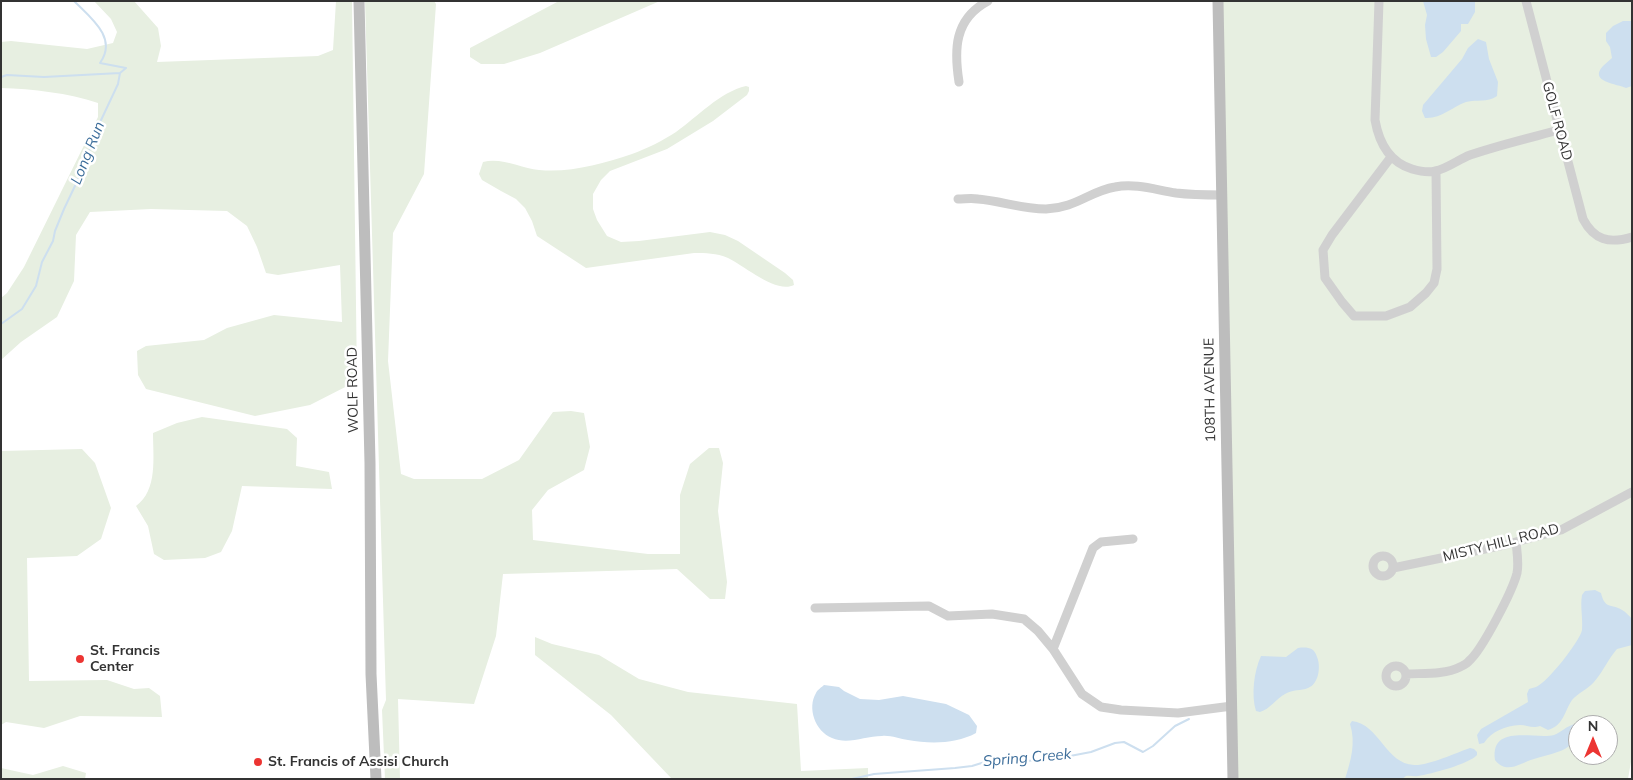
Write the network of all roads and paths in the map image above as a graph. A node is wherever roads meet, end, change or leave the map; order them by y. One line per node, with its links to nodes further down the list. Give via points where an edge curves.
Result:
1 (359, 1): 21 (street, WOLF ROAD, via 370,463 371,674)
2 (988, 1): 6 (street, via 970,16 959,34 956,59)
3 (1218, 1): 10 (street, 108TH AVENUE)
4 (1379, 1): 8 (street, via 1375,120 1383,147)
5 (1526, 1): 7 (street, GOLF ROAD)
6 (959, 82)
7 (1559, 130): 9 (street, via 1469,156); 12 (street, GOLF ROAD, via 1588,228 1596,236 1610,240)
8 (1390, 157): 9 (street, via 1405,166); 9 (street, via 1323,250 1325,278 1354,316 1386,316 1410,307 1434,284 1437,269)
9 (1436, 172)
10 (1222, 195): 11 (street, via 1115,187 1070,206 1043,209); 20 (street, 108TH AVENUE)
11 (958, 199)
12 (1632, 237)
13 (1632, 492): 15 (street, MISTY HILL ROAD, via 1561,530)
14 (1133, 539): 18 (street, via 1101,542 1093,548)
15 (1516, 542): 16 (street, MISTY HILL ROAD); 19 (street, via 1517,572 1512,587 1481,646 1469,661 1445,672)
16 (1393, 568)
17 (815, 608): 18 (street, via 929,606 948,616 992,614 1024,620 1038,630)
18 (1053, 649): 20 (street, via 1082,694 1101,707 1178,713)
19 (1406, 674)
20 (1232, 706): 22 (street, 108TH AVENUE)
21 (376, 779)
22 (1233, 779)

